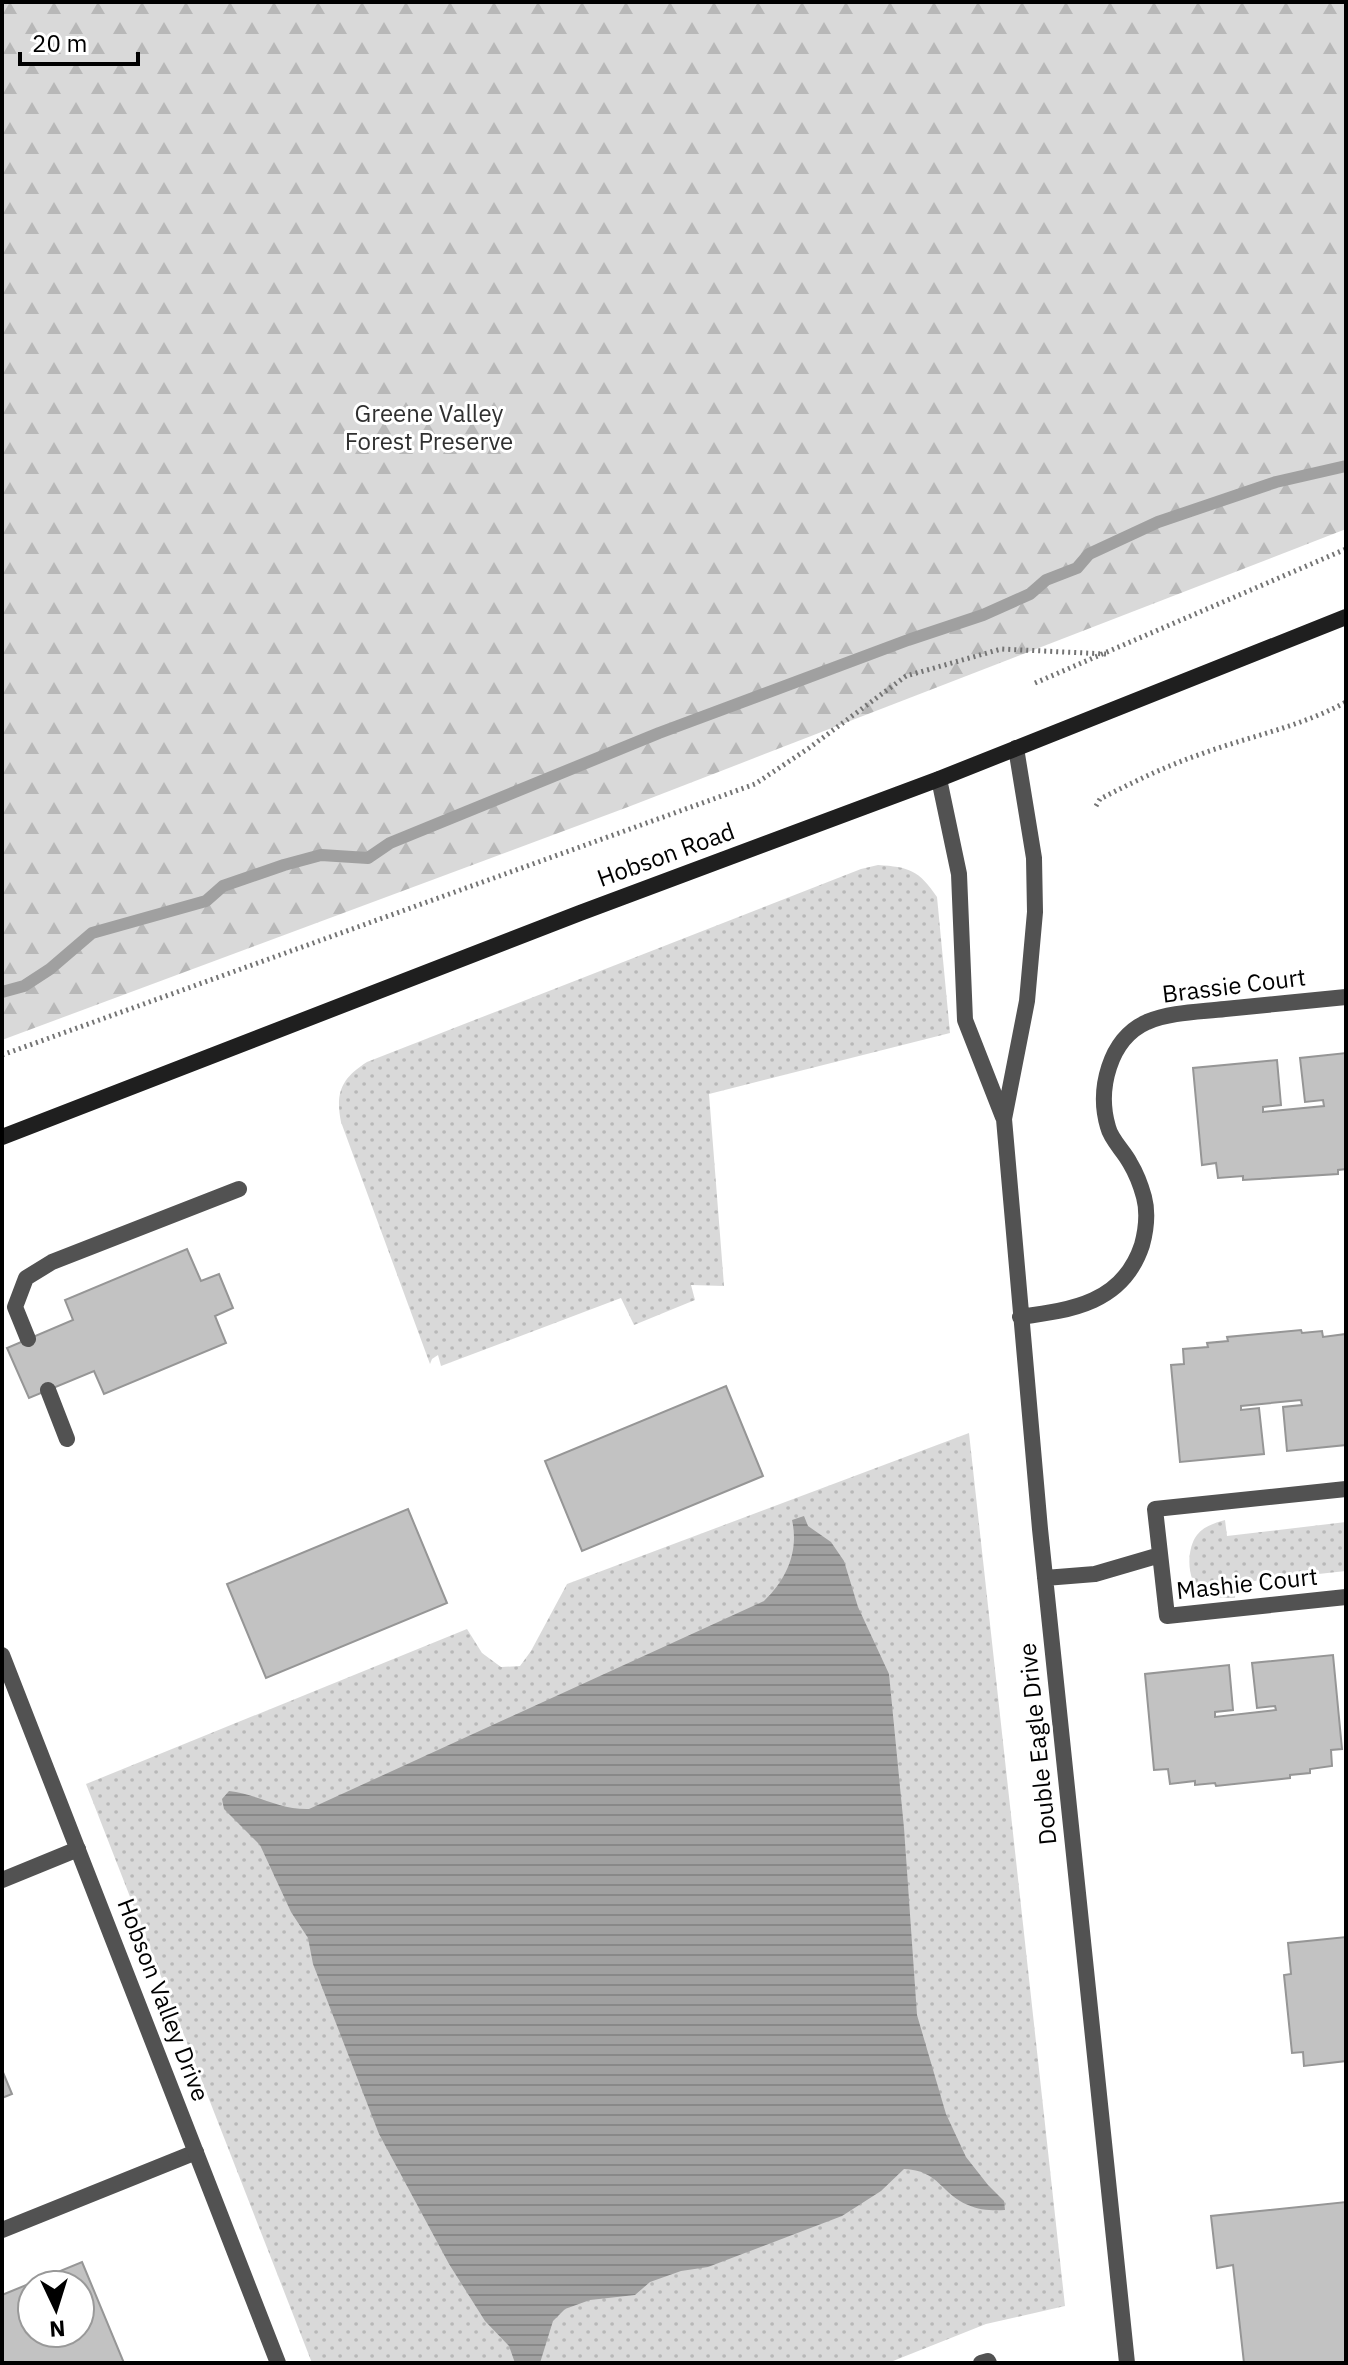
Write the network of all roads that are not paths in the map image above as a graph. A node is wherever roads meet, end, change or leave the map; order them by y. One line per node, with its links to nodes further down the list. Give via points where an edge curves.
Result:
1 (1346, 617): 2 (main road, Hobson Road)
2 (1016, 748): 3 (main road, Hobson Road); 5 (street, Double Eagle Drive, via 1034,858 1035,912 1027,1001)
3 (939, 779): 5 (street, Double Eagle Drive, via 959,874 965,1020); 6 (main road, Hobson Road)
4 (1346, 997): 8 (street, Brassie Court, via 1174,1014 1145,1023 1120,1042 1102,1101 1108,1130 1131,1164 1145,1200 1146,1231 1137,1260 1119,1285 1094,1301 1067,1311)
5 (1004, 1119): 8 (street, Double Eagle Drive)
6 (2, 1137)
7 (239, 1189): 9 (street, via 52,1262 26,1278 15,1307)
8 (1020, 1317): 14 (street, Double Eagle Drive)
9 (28, 1339)
10 (48, 1390): 11 (street)
11 (67, 1439)
12 (1346, 1489): 13 (street, Mashie Court, via 1155,1509)
13 (1160, 1555): 14 (street, Mashie Court, via 1095,1574); 15 (street, Mashie Court, via 1167,1616)
14 (1045, 1578): 24 (street, Double Eagle Drive)
15 (1346, 1597)
16 (2, 1655): 17 (street, Hobson Valley Drive)
17 (78, 1849): 18 (street); 19 (street, Hobson Valley Drive)
18 (2, 1880)
19 (196, 2152): 20 (street); 21 (street, Hobson Valley Drive)
20 (2, 2230)
21 (278, 2363)
22 (981, 2363): 23 (street)
23 (989, 2363)
24 (1127, 2363)

